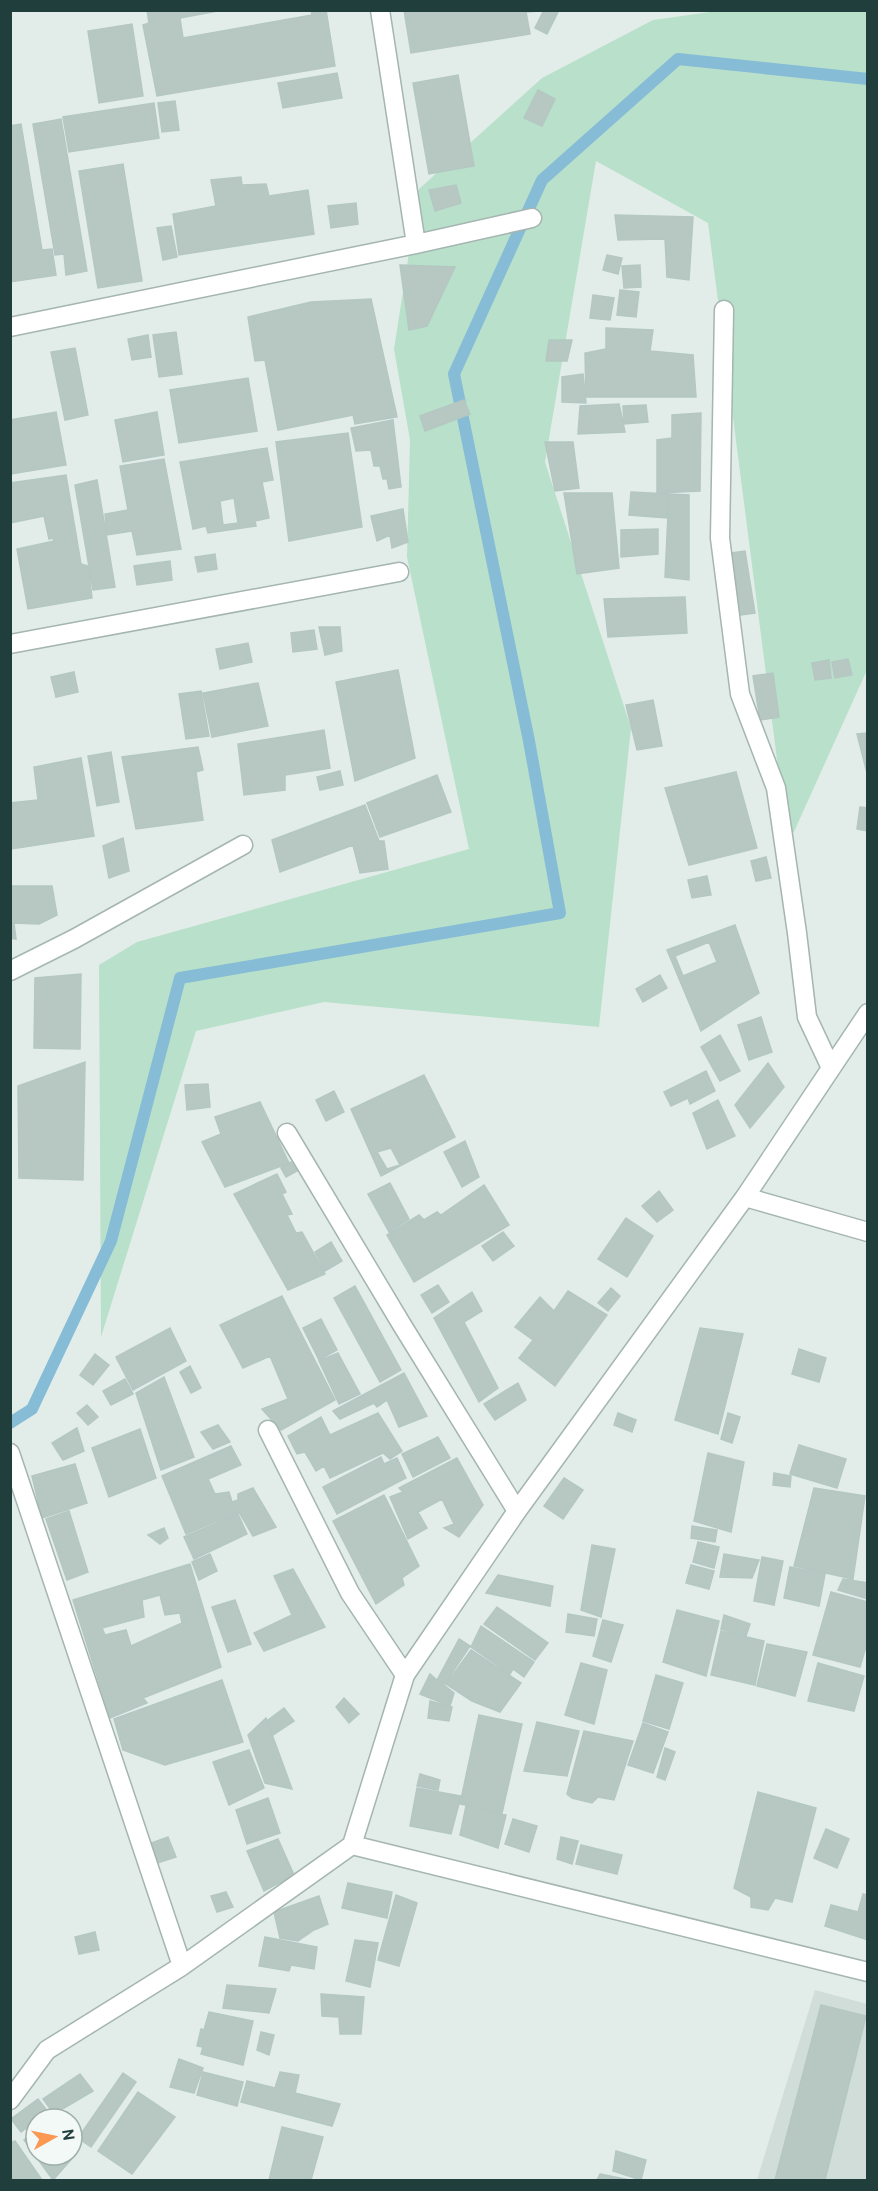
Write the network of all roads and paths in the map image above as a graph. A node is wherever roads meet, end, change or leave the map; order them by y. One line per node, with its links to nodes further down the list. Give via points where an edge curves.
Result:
1 (380, 10): 3 (street)
2 (532, 219): 3 (street)
3 (416, 244): 5 (street)
4 (724, 310): 11 (street, via 720,538 740,694 776,788 807,1017)
5 (10, 327)
6 (399, 572): 7 (street)
7 (10, 644)
8 (243, 845): 9 (street)
9 (10, 971)
10 (867, 1013): 11 (street)
11 (831, 1068): 13 (street)
12 (287, 1133): 17 (street)
13 (745, 1197): 14 (street); 17 (street)
14 (867, 1232)
15 (268, 1430): 18 (street, via 350,1593)
16 (10, 1453): 20 (street)
17 (517, 1512): 18 (street)
18 (405, 1675): 19 (street)
19 (352, 1845): 20 (street); 21 (street)
20 (182, 1966): 22 (street, via 47,2050)
21 (867, 1972)
22 (10, 2100)

